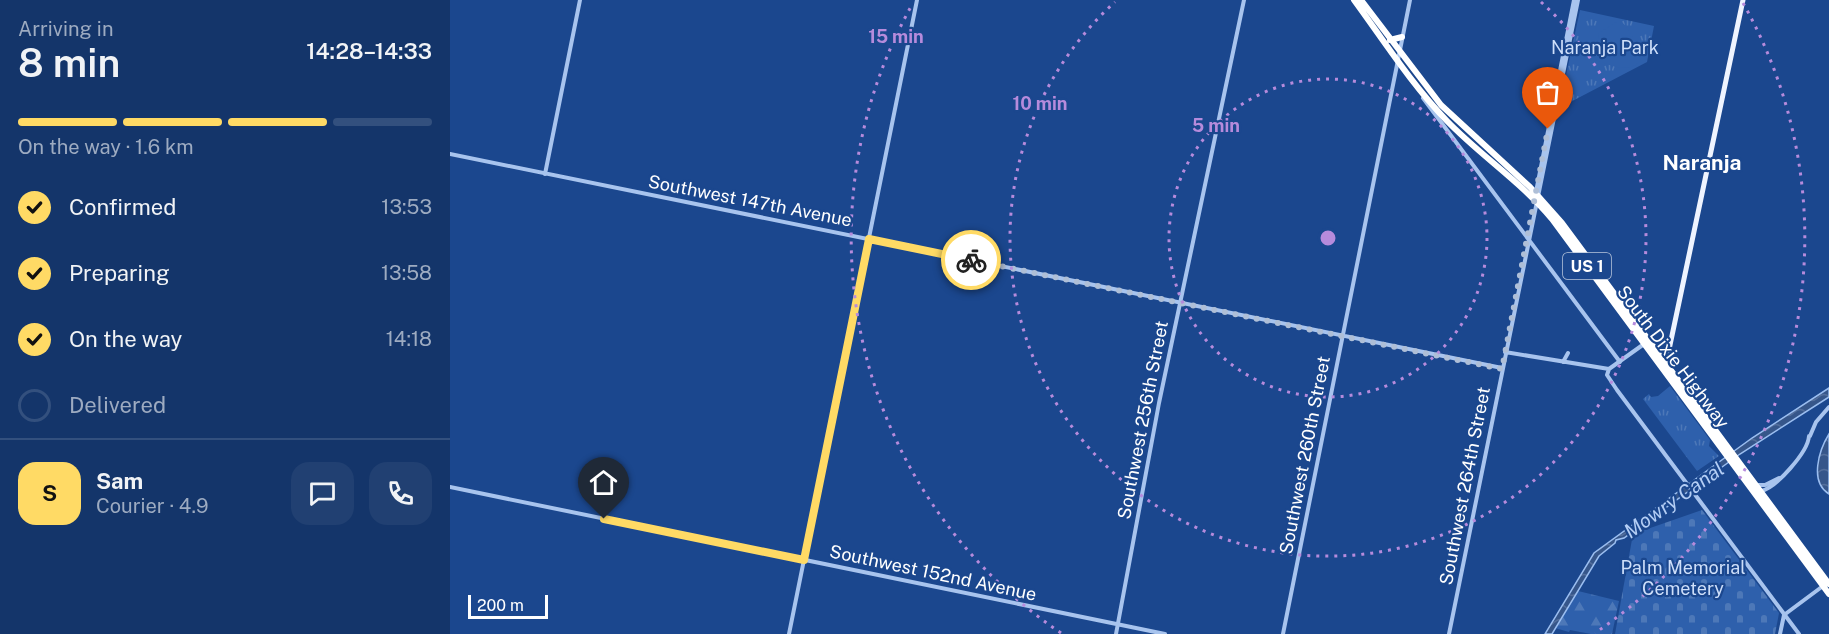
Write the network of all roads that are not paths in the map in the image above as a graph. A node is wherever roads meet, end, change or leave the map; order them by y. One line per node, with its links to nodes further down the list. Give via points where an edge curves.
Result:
1 (580, 0): 18 (street)
2 (917, 0): 23 (street)
3 (1244, 0): 25 (street, Southwest 256th Street)
4 (1354, 0): 11 (highway, US 1)
5 (1361, 0): 10 (highway, US 1)
6 (1410, 0): 9 (street, Southwest 260th Street)
7 (1576, 0): 19 (street, Southwest 264th Street)
8 (1743, 0): 32 (main road)
9 (1402, 37): 10 (highway); 11 (street, Southwest 260th Street)
10 (1390, 40): 11 (highway, US 1)
11 (1398, 55): 12 (highway, US 1); 13 (street, Southwest 260th Street); 15 (highway, US 1)
12 (1404, 68): 13 (highway); 14 (highway, US 1)
13 (1395, 71): 26 (street, Southwest 260th Street)
14 (1418, 87): 15 (highway, South Dixie Highway / US 1); 16 (street)
15 (1449, 119): 16 (street); 19 (highway, South Dixie Highway / US 1)
16 (1446, 129): 22 (street)
17 (450, 154): 18 (street, Southwest 147th Avenue)
18 (545, 174): 23 (street, Southwest 147th Avenue)
19 (1537, 197): 20 (highway, South Dixie Highway / US 1); 21 (street, Southwest 264th Street); 24 (highway, South Dixie Highway / US 1)
20 (1544, 211): 21 (street); 24 (highway, South Dixie Highway / US 1)
21 (1533, 217): 22 (street, Southwest 264th Street)
22 (1528, 238): 28 (street, Southwest 264th Street); 31 (street)
23 (869, 239): 25 (street, Southwest 147th Avenue); 47 (street)
24 (1600, 279): 27 (highway, South Dixie Highway / US 1); 32 (highway, South Dixie Highway / US 1)
25 (1180, 302): 26 (street, Southwest 147th Avenue); 51 (street, Southwest 256th Street)
26 (1342, 336): 33 (street, Southwest 147th Avenue); 57 (street, Southwest 260th Street)
27 (1644, 344): 31 (street); 32 (highway); 35 (highway, South Dixie Highway / US 1)
28 (1505, 352): 30 (street); 33 (street, Southwest 264th Street)
29 (1568, 352): 30 (street)
30 (1563, 362): 34 (street)
31 (1620, 362): 34 (street)
32 (1666, 364): 35 (highway); 36 (highway, South Dixie Highway / US 1)
33 (1502, 369): 58 (street, Southwest 264th Street)
34 (1609, 369): 50 (street, via 1609,378)
35 (1667, 375): 36 (highway, via 1673,376); 38 (highway, South Dixie Highway / US 1)
36 (1690, 395): 39 (highway, South Dixie Highway / US 1)
37 (1829, 407): 41 (street, via 1816,422 1802,451)
38 (1701, 420): 39 (highway); 40 (highway, South Dixie Highway / US 1)
39 (1721, 437): 40 (highway, South Dixie Highway / US 1)
40 (1729, 453): 43 (highway, South Dixie Highway / US 1)
41 (1779, 477): 43 (street); 44 (street)
42 (450, 487): 47 (street, Southwest 152nd Avenue)
43 (1756, 489): 44 (street); 45 (highway, US 1); 46 (highway); 48 (highway, US 1, via 1794,546)
44 (1768, 489): 45 (highway)
45 (1767, 500): 46 (highway, US 1)
46 (1783, 522): 48 (highway, US 1)
47 (804, 560): 51 (street, Southwest 152nd Avenue); 54 (street)
48 (1828, 585): 49 (highway, US 1); 50 (street)
49 (1829, 594)
50 (1784, 615): 52 (street); 53 (street)
51 (1118, 625): 55 (street, Southwest 256th Street); 56 (street, Southwest 152nd Avenue)
52 (1792, 625): 53 (street, via 1785,626); 59 (street)
53 (1780, 633)
54 (789, 634)
55 (1116, 634)
56 (1165, 634)
57 (1283, 634)
58 (1449, 634)
59 (1799, 634)

